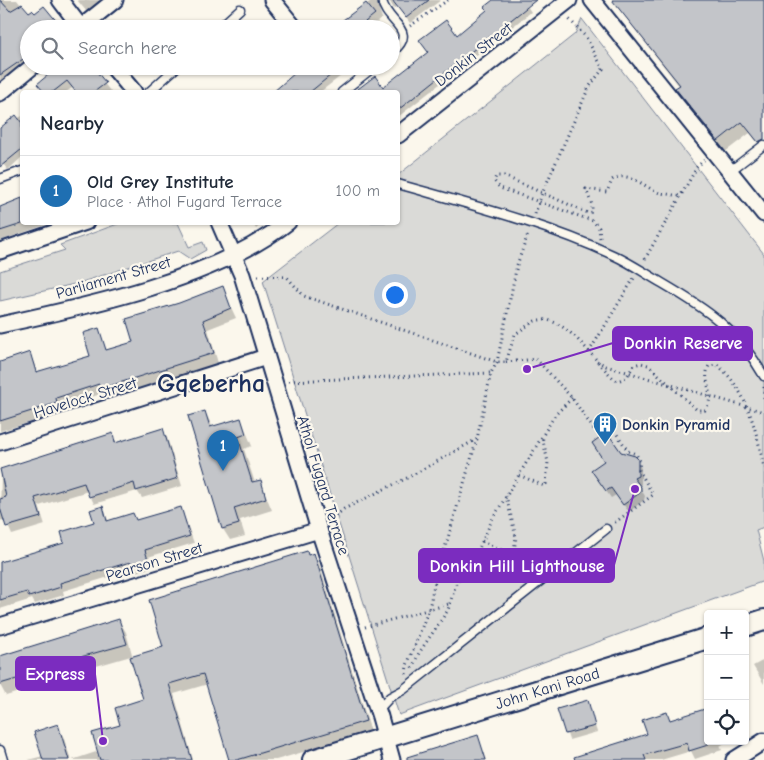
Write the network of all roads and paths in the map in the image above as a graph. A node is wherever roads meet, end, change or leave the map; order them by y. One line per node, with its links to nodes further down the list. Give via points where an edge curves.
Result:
1 (60, 0): 9 (street)
2 (115, 0): 10 (street)
3 (272, 0): 12 (street)
4 (382, 0): 13 (lane)
5 (448, 0): 16 (path)
6 (570, 0): 27 (street, Donkin Street)
7 (592, 0): 30 (street)
8 (240, 9): 11 (lane)
9 (75, 20)
10 (91, 20)
11 (228, 20)
12 (288, 20)
13 (393, 20)
14 (578, 28): 22 (path, via 603,69)
15 (400, 30): 16 (lane)
16 (403, 34): 17 (lane)
17 (400, 44)
18 (22, 75): 26 (street)
19 (120, 75): 23 (street)
20 (168, 75): 24 (lane)
21 (364, 75): 25 (lane)
22 (589, 87)
23 (132, 90)
24 (151, 90)
25 (345, 90)
26 (0, 93)
27 (400, 134)
28 (764, 145): 30 (lane)
29 (697, 167): 38 (path, via 680,196 661,193 620,176 612,180 607,192 588,189 592,209 588,213 504,176 495,178 500,188 597,223)
30 (730, 171): 34 (street)
31 (20, 172): 32 (lane)
32 (0, 179)
33 (400, 185): 38 (lane, via 480,207)
34 (764, 214)
35 (77, 225): 39 (street)
36 (220, 225): 40 (street, Athol Fugard Terrace)
37 (283, 225): 40 (street)
38 (598, 249): 51 (lane, via 640,268 721,320 748,349)
39 (0, 251)
40 (234, 256): 41 (street, Athol Fugard Terrace); 43 (street, Parliament Street, via 141,289)
41 (242, 275): 45 (street, Athol Fugard Terrace); 47 (path, via 287,278 304,296)
42 (610, 320): 44 (path)
43 (0, 325)
44 (589, 352): 46 (path); 48 (path, via 551,320 536,321 516,334)
45 (266, 357): 52 (street, Athol Fugard Terrace); 62 (street, Havelock Street)
46 (595, 360): 50 (path); 50 (path, via 617,381 626,378)
47 (497, 362): 48 (path); 49 (path)
48 (506, 362): 56 (path, via 536,359)
49 (491, 373): 52 (path); 61 (path)
50 (628, 373): 53 (path); 53 (path, via 634,365 642,363)
51 (764, 376)
52 (273, 382): 67 (street, Athol Fugard Terrace)
53 (672, 387): 55 (path); 55 (path, via 697,410 705,410)
54 (764, 387): 57 (path)
55 (711, 397): 58 (path); 58 (path, via 706,374 712,364 723,369)
56 (572, 398): 60 (path, via 555,414); 66 (path, via 595,431 609,422 628,451 636,454 640,461 639,470 653,495)
57 (764, 401)
58 (747, 407): 59 (path); 63 (path)
59 (764, 412)
60 (542, 436): 64 (path); 64 (path, via 548,462 546,484 537,484)
61 (478, 439): 67 (path, via 344,509); 70 (path, via 432,588)
62 (0, 442)
63 (764, 468)
64 (519, 475): 65 (path)
65 (506, 496): 68 (path); 68 (path, via 516,537 514,551 504,551)
66 (606, 529): 76 (lane)
67 (318, 530): 73 (street, Pearson Street); 74 (street, Athol Fugard Terrace)
68 (482, 541): 69 (path, via 471,566 456,584)
69 (449, 604): 70 (path); 76 (path, via 419,653)
70 (429, 609): 74 (path); 76 (path, via 407,665)
71 (764, 620): 72 (street)
72 (749, 625)
73 (0, 626)
74 (352, 632): 77 (street, Athol Fugard Terrace)
75 (704, 639): 78 (street, John Kani Road)
76 (403, 690): 77 (lane, via 390,697)
77 (378, 710): 78 (street, Athol Fugard Terrace)
78 (386, 736): 82 (street, John Kani Road); 83 (street, Athol Fugard Terrace)
79 (764, 741): 84 (street)
80 (0, 750): 81 (lane)
81 (3, 760)
82 (313, 760)
83 (392, 760)
84 (734, 760)

